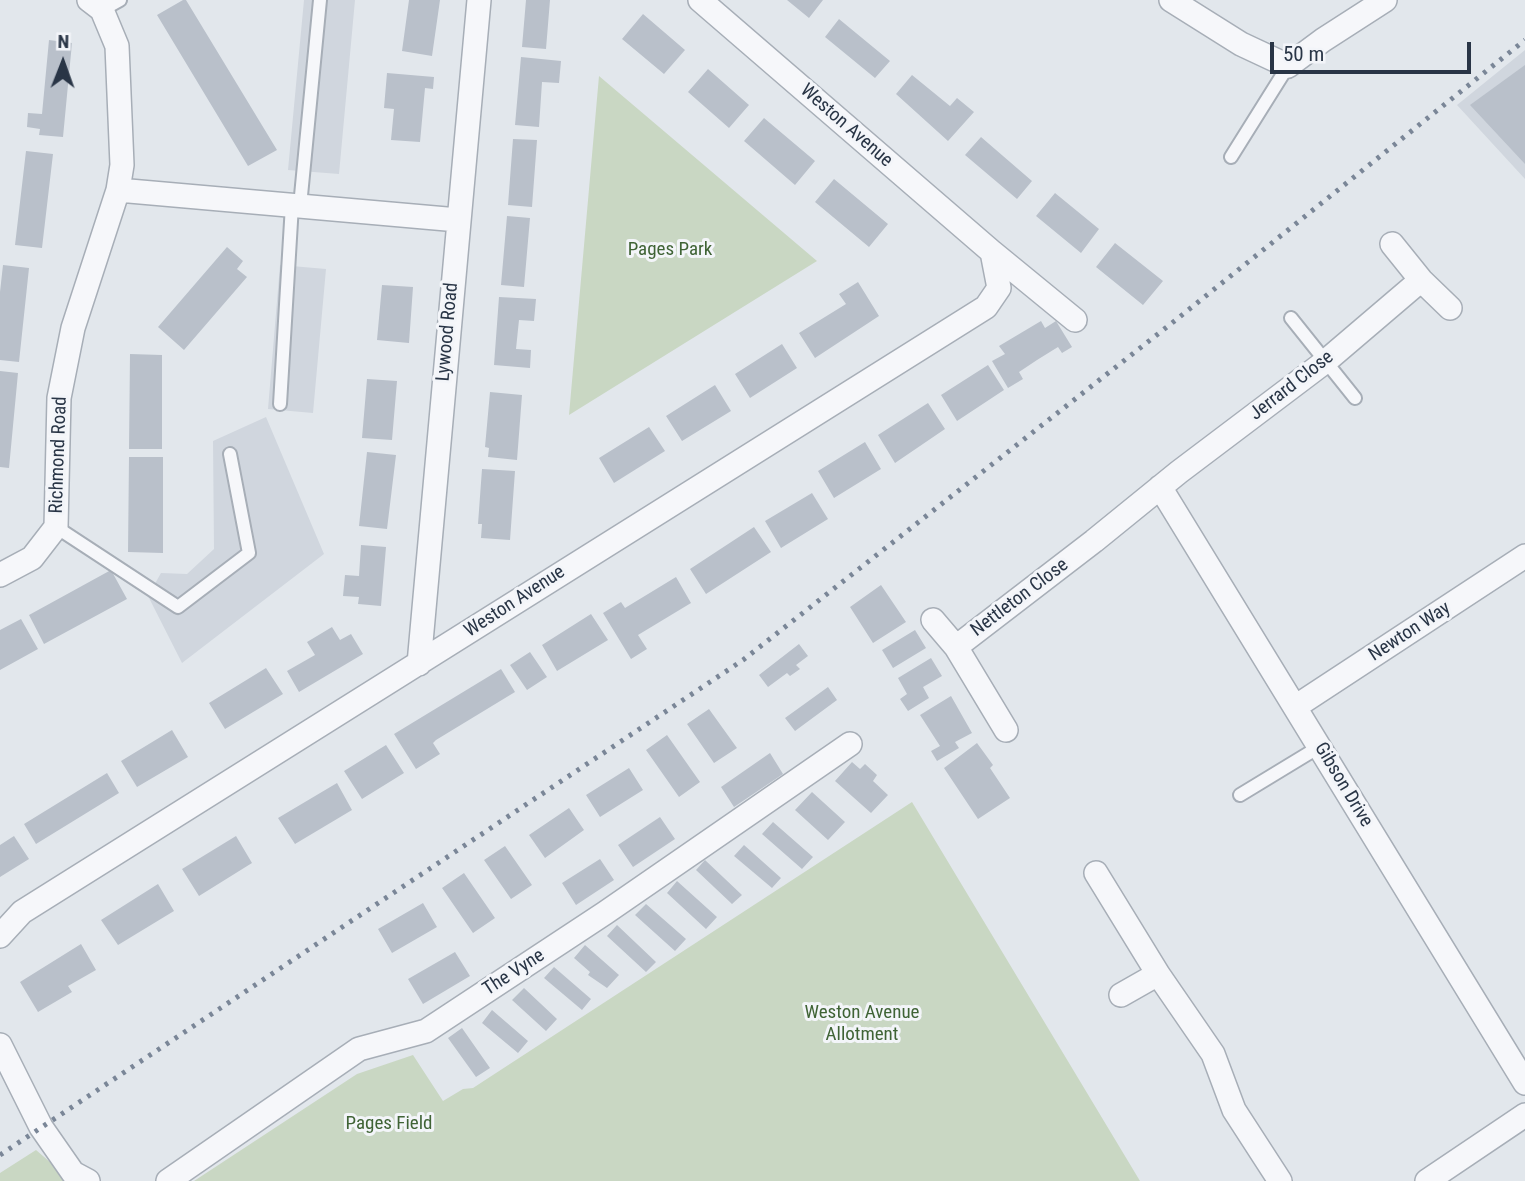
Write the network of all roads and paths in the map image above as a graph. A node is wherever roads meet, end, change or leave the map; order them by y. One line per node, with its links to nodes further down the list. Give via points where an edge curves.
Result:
1 (320, 0): 10 (lane)
2 (479, 0): 11 (street, Lywood Road)
3 (701, 0): 13 (street, Weston Avenue)
4 (1171, 0): 7 (street, via 1241,44)
5 (104, 3): 9 (street, Richmond Road, via 117,46 122,165)
6 (1374, 3): 7 (street)
7 (1288, 66): 8 (lane)
8 (1231, 157)
9 (118, 190): 10 (street); 23 (street, Richmond Road, via 73,328 59,398)
10 (296, 206): 11 (street); 20 (lane)
11 (458, 220): 28 (street, Lywood Road)
12 (1392, 244): 14 (street)
13 (992, 253): 17 (street, Weston Avenue); 28 (street, Weston Avenue, via 999,288 986,307)
14 (1421, 280): 15 (street); 18 (street, Jerrard Close)
15 (1450, 308)
16 (1291, 318): 18 (lane)
17 (1075, 320)
18 (1326, 361): 19 (lane); 22 (street, Jerrard Close)
19 (1355, 398)
20 (280, 404)
21 (230, 454): 23 (lane, via 249,553 178,607)
22 (1160, 487): 27 (street, Nettleton Close); 29 (street, Gibson Drive)
23 (56, 527): 25 (street, Richmond Road, via 32,558)
24 (1521, 567): 29 (street, Newton Way)
25 (0, 575)
26 (933, 620): 27 (street)
27 (956, 647): 30 (street, Nettleton Close)
28 (419, 664): 35 (street, Weston Avenue, via 22,912)
29 (1295, 707): 32 (street, Gibson Drive)
30 (1006, 730)
31 (850, 744): 42 (street, The Vyne, via 426,1031 359,1049)
32 (1320, 747): 33 (lane); 39 (street, Gibson Drive)
33 (1240, 795)
34 (1097, 873): 36 (street)
35 (0, 936)
36 (1158, 974): 37 (street); 43 (street, via 1213,1054 1234,1111)
37 (1121, 995)
38 (0, 1045): 41 (street, via 41,1127 73,1173)
39 (1525, 1083)
40 (1525, 1115): 44 (street)
41 (88, 1181)
42 (168, 1181)
43 (1280, 1181)
44 (1427, 1181)

